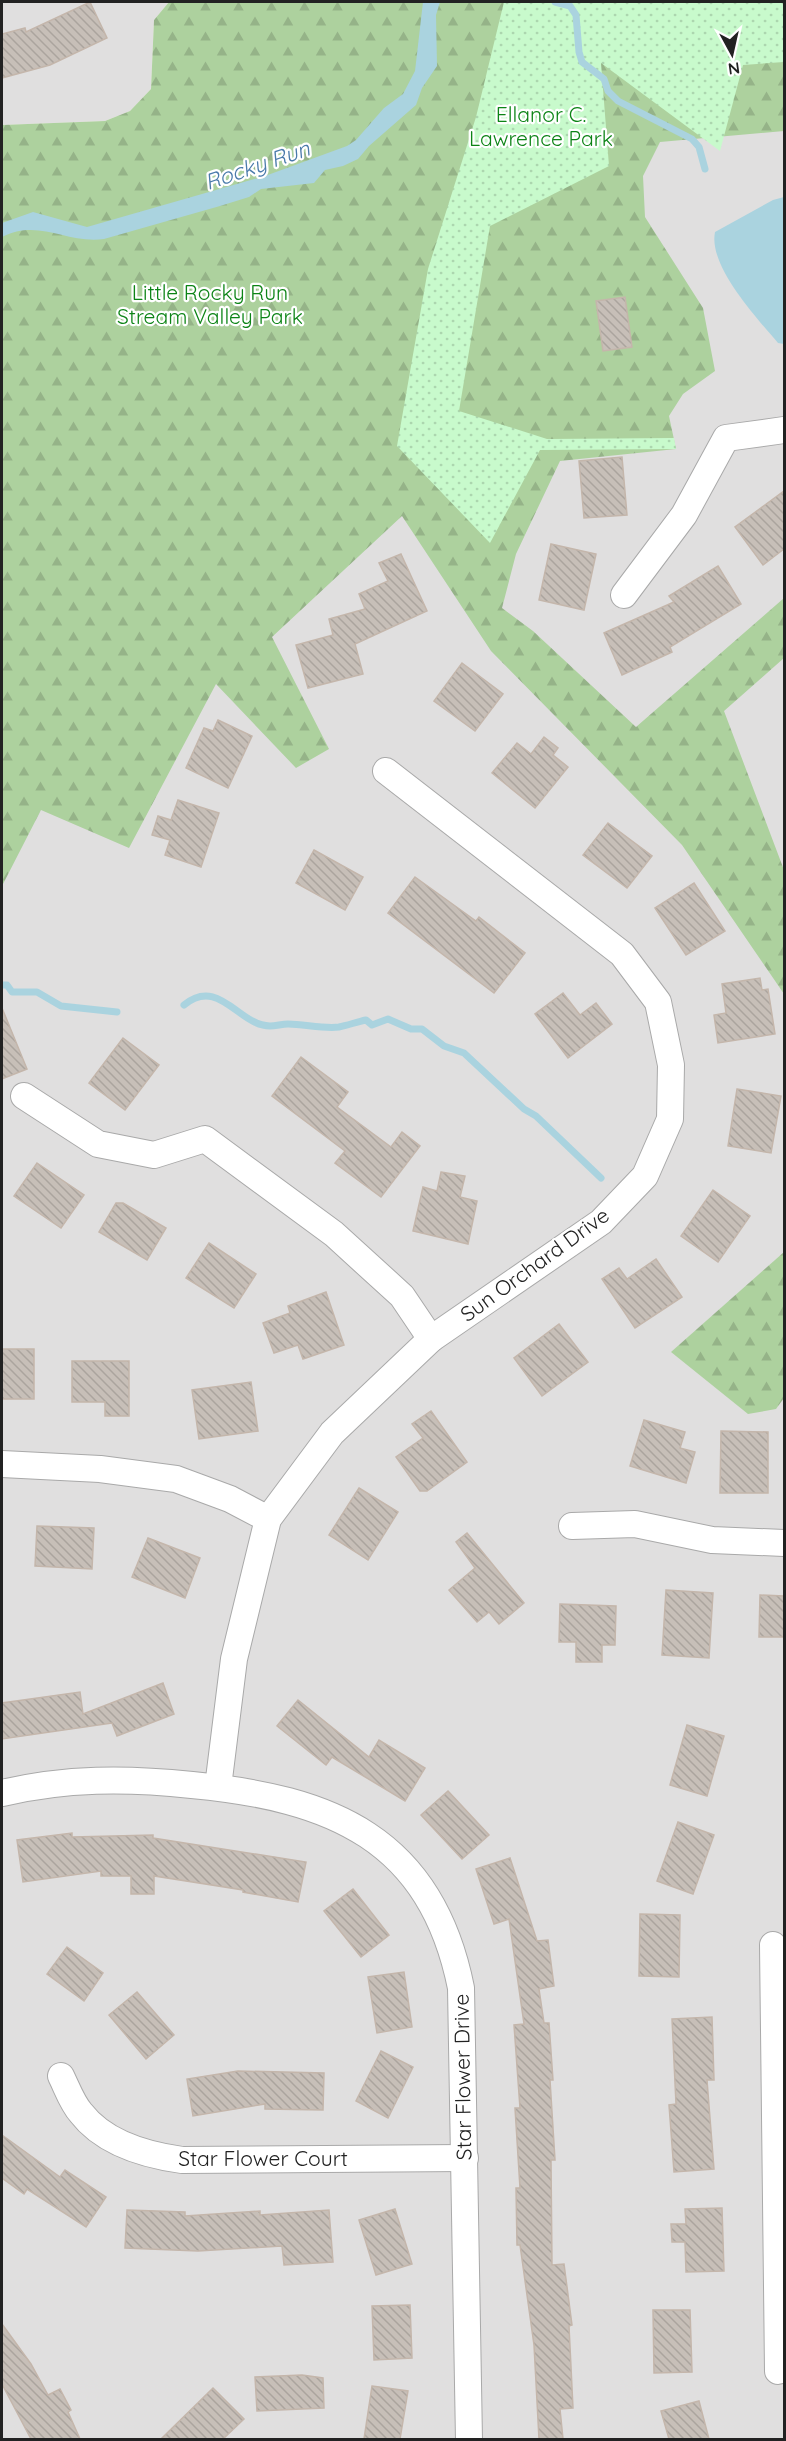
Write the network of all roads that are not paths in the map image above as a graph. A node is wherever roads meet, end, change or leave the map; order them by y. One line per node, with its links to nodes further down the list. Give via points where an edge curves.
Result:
1 (784, 430): 2 (street, via 726,438 684,514)
2 (624, 595)
3 (386, 771): 5 (street, Sun Orchard Drive, via 622,954 658,1002 671,1065 670,1119 645,1176 601,1222)
4 (24, 1096): 5 (street, via 98,1144 154,1155 205,1139 334,1234 402,1296)
5 (431, 1339): 7 (street, Sun Orchard Drive, via 332,1433)
6 (2, 1464): 7 (street, via 100,1469 176,1479)
7 (268, 1518): 10 (street, Sun Orchard Drive, via 234,1659)
8 (572, 1526): 9 (street, via 635,1524 712,1540)
9 (784, 1543)
10 (218, 1787): 11 (street, Star Flower Drive, via 84,1779); 15 (street, Star Flower Drive, via 298,1802 345,1821 390,1853 425,1894 448,1939 461,1988)
11 (2, 1793)
12 (773, 1945): 14 (street)
13 (61, 2076): 15 (street, Star Flower Court, via 79,2112 90,2123 132,2148 163,2158)
14 (781, 2133): 16 (street)
15 (465, 2158): 17 (street, Star Flower Drive)
16 (777, 2371)
17 (469, 2439)

